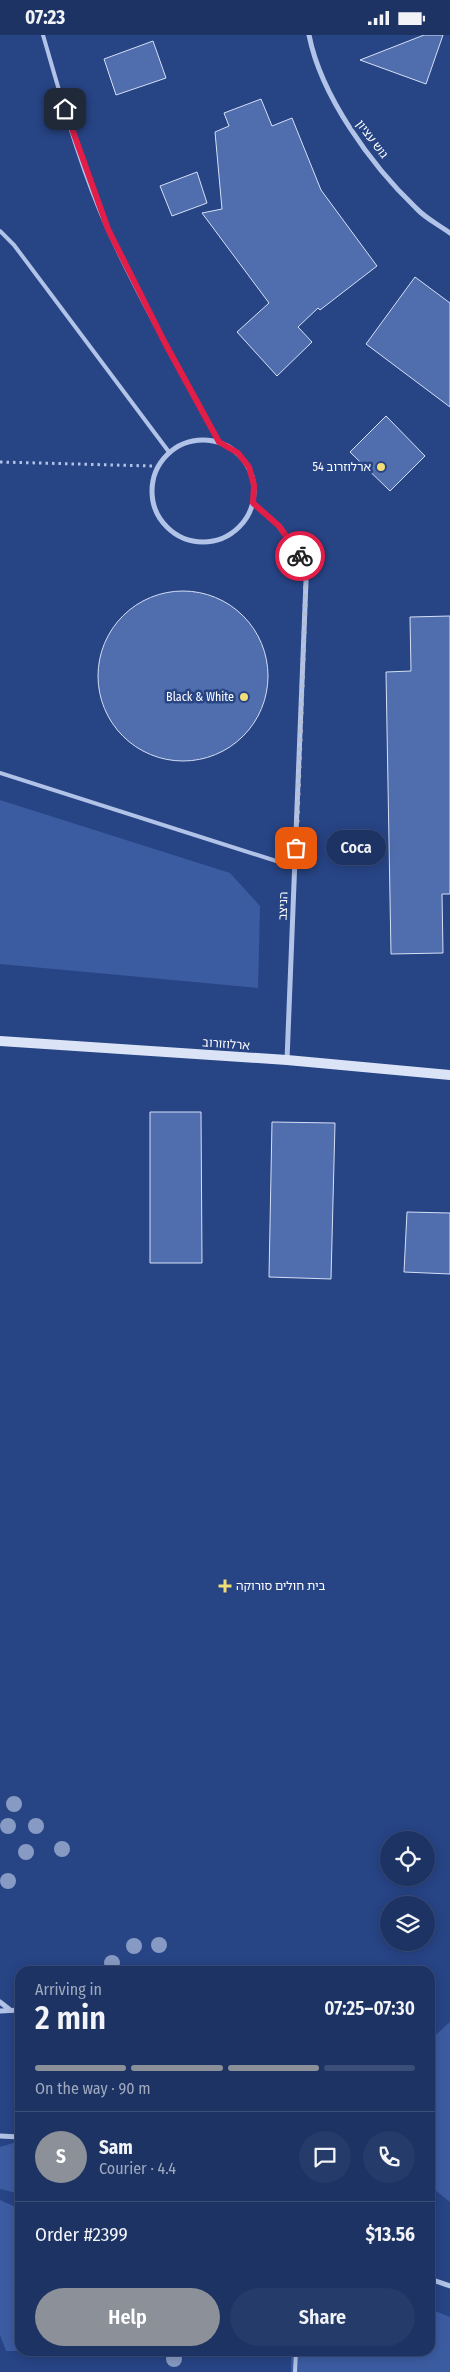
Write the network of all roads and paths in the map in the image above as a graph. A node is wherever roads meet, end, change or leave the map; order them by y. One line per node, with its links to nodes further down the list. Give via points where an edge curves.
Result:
1 (44, 35): 5 (lane, via 70,127 108,229)
2 (309, 35): 4 (street, גוש עציון, via 334,105 370,155 416,209)
3 (0, 231): 6 (lane, via 14,245)
4 (450, 233)
5 (219, 442): 6 (street, via 201,439 184,443); 9 (street, via 238,453 249,467 254,485)
6 (169, 452): 8 (street)
7 (0, 462): 8 (path)
8 (158, 466): 9 (street, via 152,489 154,507 162,523 176,535 193,541 211,541 228,536 242,525)
9 (253, 503): 11 (street, הניצב, via 279,526 300,555 306,581)
10 (0, 773): 11 (lane)
11 (295, 867): 13 (street, הניצב)
12 (0, 1041): 13 (street, ארלוזורוב)
13 (287, 1060): 14 (street, ארלוזורוב)
14 (450, 1075)
15 (0, 2002): 16 (street)
16 (9, 2009): 17 (street); 18 (street)
17 (15, 2010)
18 (0, 2011)
19 (0, 2136): 20 (street)
20 (15, 2137)
21 (435, 2281): 22 (street)
22 (450, 2286)
23 (296, 2356): 24 (lane)
24 (295, 2372)

